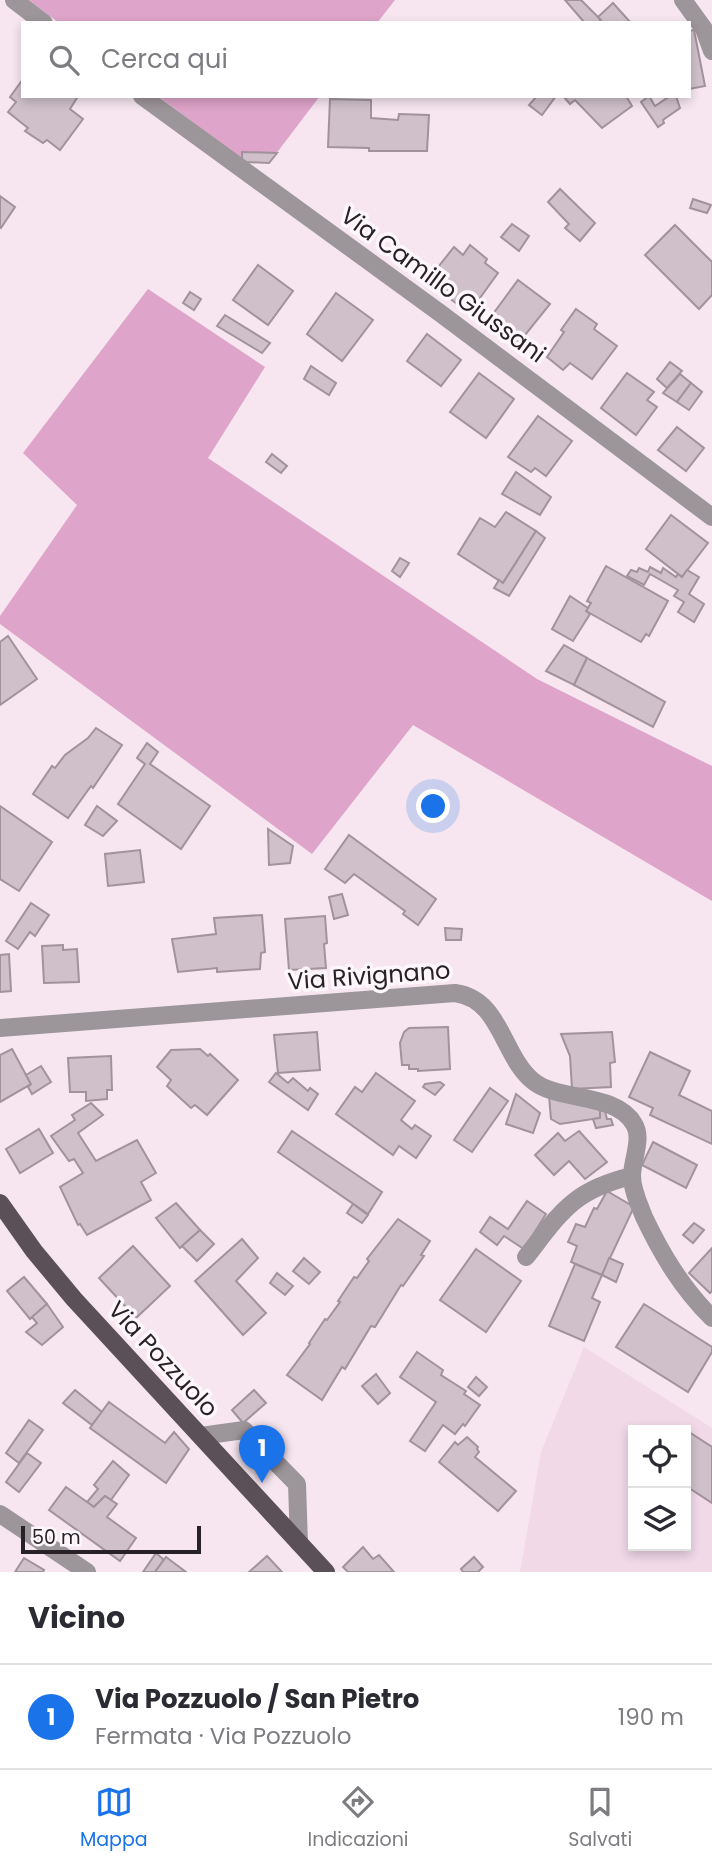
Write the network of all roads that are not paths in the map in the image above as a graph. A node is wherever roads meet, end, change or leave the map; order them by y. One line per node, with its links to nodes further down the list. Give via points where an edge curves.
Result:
1 (14, 0): 3 (street)
2 (683, 0): 4 (street, via 704,29)
3 (41, 21)
4 (712, 51)
5 (145, 98): 6 (street, Via Camillo Giussani)
6 (712, 517)
7 (0, 1028): 8 (street, Via Rivignano, via 462,994 485,1007 520,1067 537,1085 597,1101 633,1121 638,1134)
8 (632, 1176): 10 (street, via 606,1182 578,1197); 11 (street, Via Rivignano, via 641,1210 668,1263)
9 (0, 1203): 12 (main road, Via Pozzuolo, via 74,1299)
10 (526, 1257)
11 (712, 1318)
12 (201, 1436): 14 (main road, Via Pozzuolo); 14 (street, via 244,1430 297,1484)
13 (0, 1514): 15 (street)
14 (299, 1543): 16 (main road, Via Pozzuolo)
15 (87, 1572)
16 (326, 1572)

